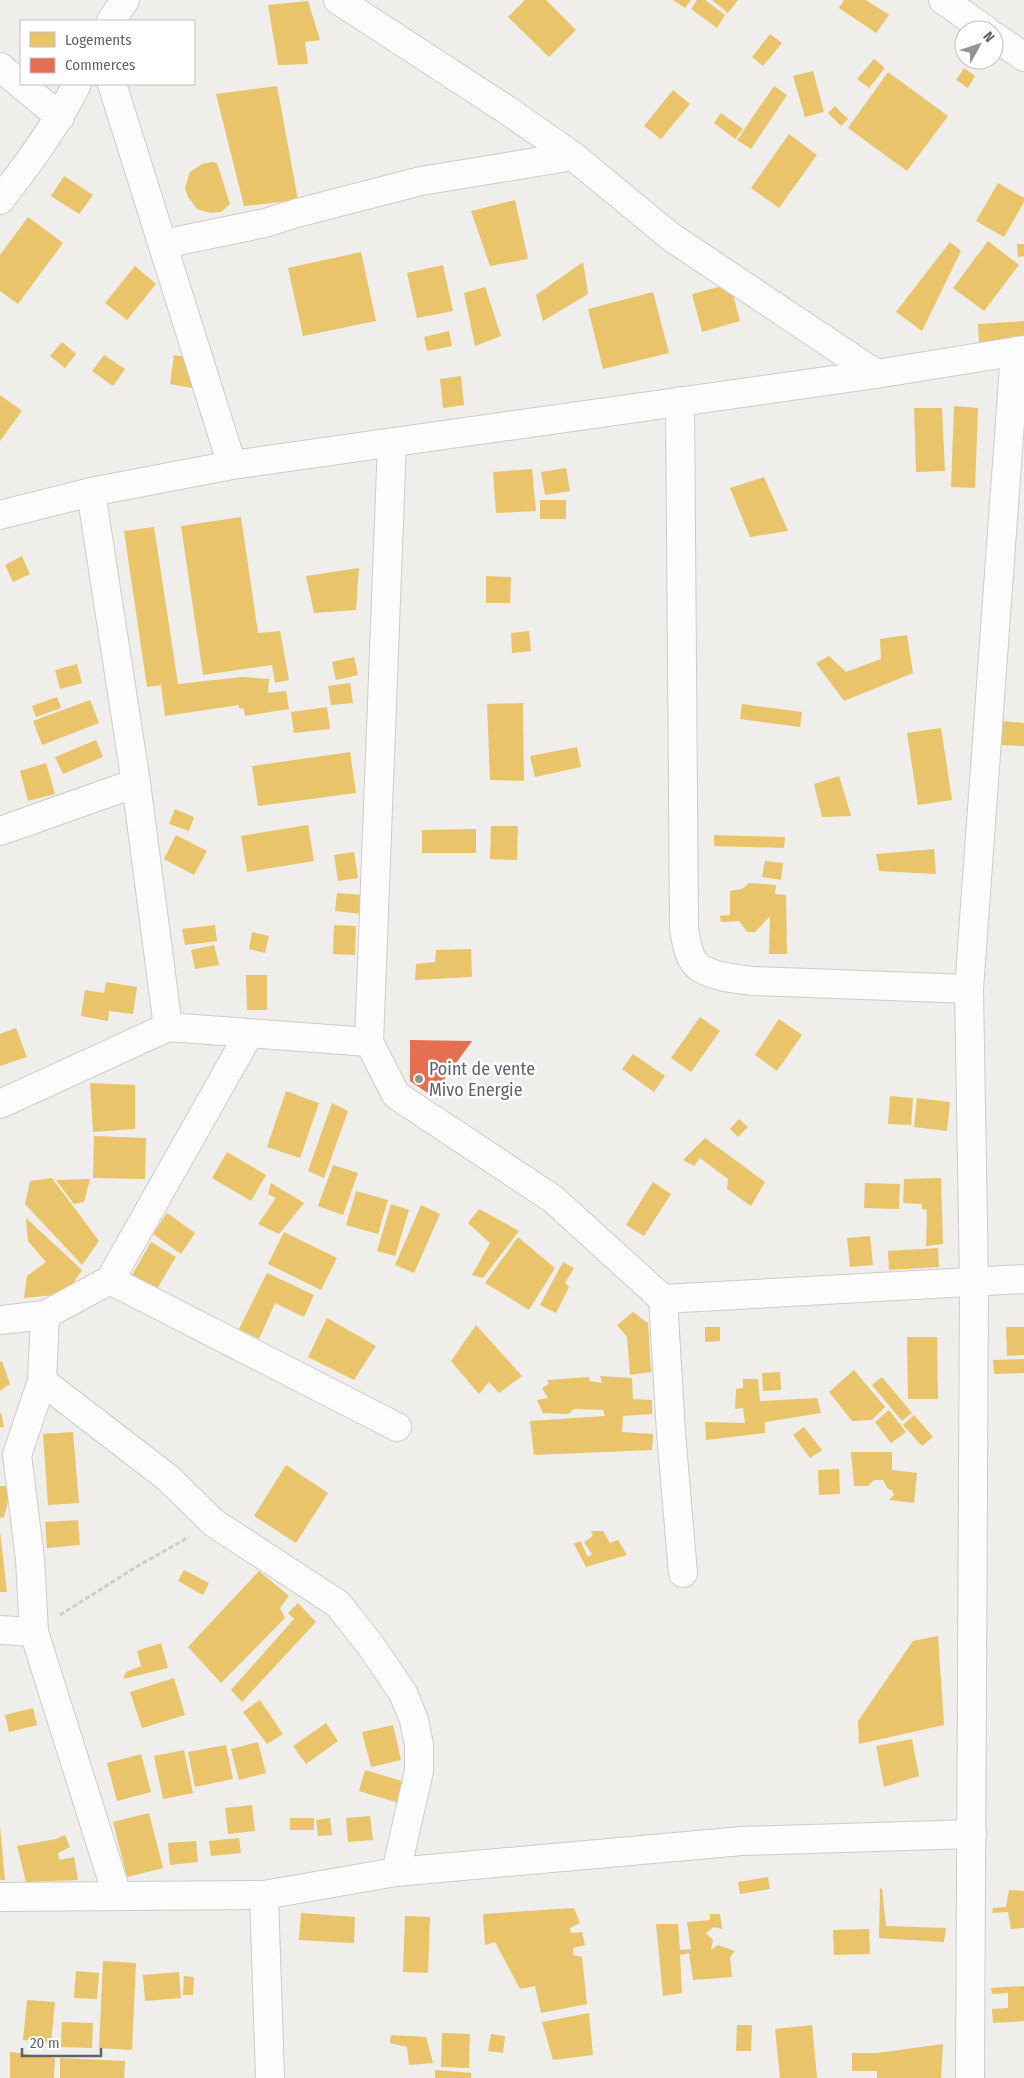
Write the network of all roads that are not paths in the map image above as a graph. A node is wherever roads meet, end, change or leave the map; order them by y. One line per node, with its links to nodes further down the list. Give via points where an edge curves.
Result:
1 (125, 0): 4 (street)
2 (338, 0): 14 (street)
3 (943, 0): 5 (street)
4 (112, 20)
5 (972, 20)
6 (1004, 43): 7 (street)
7 (1024, 57)
8 (0, 67): 9 (street)
9 (20, 84)
10 (22, 85): 13 (street)
11 (76, 85): 13 (street)
12 (112, 85): 16 (street)
13 (60, 117): 15 (street)
14 (573, 156): 16 (street, via 421,181 265,223); 18 (street, via 671,237)
15 (0, 200)
16 (163, 244): 21 (street)
17 (1020, 351): 18 (street); 26 (street)
18 (876, 374): 19 (street)
19 (680, 401): 20 (street); 26 (street, via 684,928 688,950 698,967 753,982)
20 (392, 443): 21 (street); 29 (street)
21 (232, 465): 22 (street)
22 (91, 492): 23 (street); 24 (street)
23 (0, 515)
24 (136, 782): 25 (street); 27 (street)
25 (0, 831)
26 (969, 989): 33 (street)
27 (168, 1027): 28 (street); 30 (street)
28 (249, 1034): 29 (street); 32 (street)
29 (369, 1042): 34 (street, via 396,1095 553,1199)
30 (0, 1104)
31 (1024, 1279): 33 (street)
32 (110, 1280): 35 (street); 38 (street)
33 (974, 1283): 34 (street); 42 (street)
34 (663, 1299): 39 (street)
35 (44, 1315): 36 (street); 37 (street)
36 (0, 1320)
37 (42, 1381): 41 (street, via 17,1455 30,1559); 43 (street, via 168,1478 214,1523 338,1604 371,1646 403,1693 414,1720 419,1745 419,1771)
38 (397, 1427)
39 (684, 1573)
40 (0, 1630): 41 (street)
41 (34, 1632): 44 (street)
42 (972, 1834): 43 (street, via 742,1841); 48 (street)
43 (396, 1872): 45 (street)
44 (117, 1895): 45 (street); 46 (street)
45 (264, 1896): 47 (street)
46 (0, 1897)
47 (270, 2078)
48 (970, 2078)

